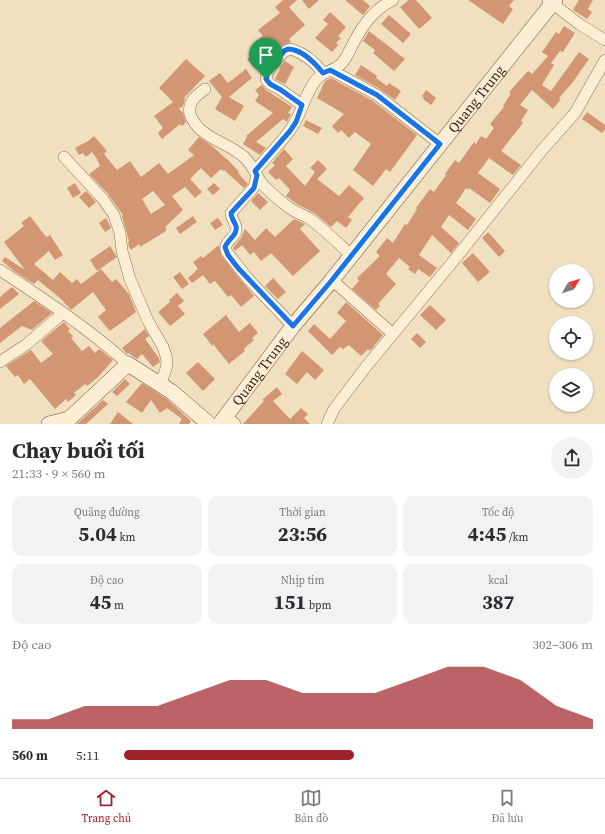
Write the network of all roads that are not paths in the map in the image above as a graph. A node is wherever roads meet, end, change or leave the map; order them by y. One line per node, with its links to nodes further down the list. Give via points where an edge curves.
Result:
1 (393, 0): 5 (street, via 369,18 342,63)
2 (552, 1): 3 (street, via 574,20); 8 (main road, Quang Trung)
3 (605, 40)
4 (605, 60): 16 (street, via 576,113 529,165)
5 (327, 72): 7 (street, via 309,90); 7 (street, via 303,54 291,49 284,51 268,72 266,79 270,84); 8 (street, via 377,95)
6 (205, 89): 10 (street, via 191,102 190,113 193,119 199,128 211,137 245,157)
7 (302, 105): 10 (street, via 290,131)
8 (440, 144): 11 (main road, Quang Trung)
9 (64, 157): 19 (street, via 103,199 114,215 130,279 166,356 166,369)
10 (256, 173): 11 (street, via 263,185 277,198 308,218); 15 (street, via 254,188 231,213 236,231 225,247 238,268)
11 (352, 256): 13 (main road, Quang Trung)
12 (0, 270): 14 (street)
13 (332, 280): 15 (main road, Quang Trung); 16 (street)
14 (63, 313): 17 (street, via 27,344); 18 (street)
15 (293, 326): 20 (main road, Quang Trung)
16 (393, 334): 23 (street, via 341,398)
17 (0, 362)
18 (128, 364): 19 (main road); 21 (main road, via 69,419)
19 (160, 385): 22 (main road)
20 (227, 421)
21 (49, 424)
22 (209, 424)
23 (326, 424)

